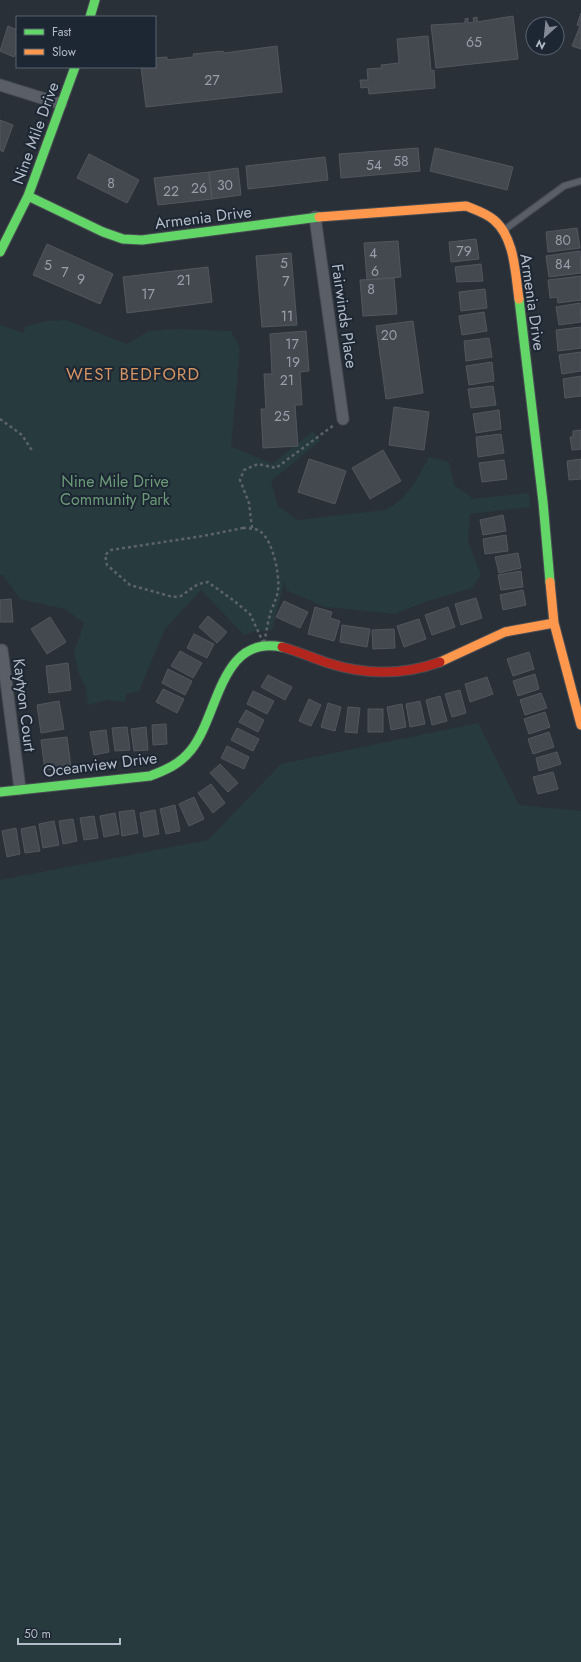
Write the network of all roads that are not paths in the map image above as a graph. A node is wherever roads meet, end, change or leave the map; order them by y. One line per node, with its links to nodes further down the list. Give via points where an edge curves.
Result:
1 (95, 0): 2 (street)
2 (90, 16)
3 (75, 68): 5 (street, Nine Mile Drive)
4 (0, 84): 5 (street)
5 (61, 104): 7 (street, Nine Mile Drive)
6 (581, 181): 9 (lane, via 564,186)
7 (28, 196): 8 (street, Armenia Drive, via 123,239 142,240); 10 (street, Nine Mile Drive)
8 (315, 217): 9 (street, Armenia Drive, via 466,206 486,213); 11 (street, Fairwinds Place)
9 (503, 230): 12 (street, Armenia Drive, via 514,261 543,502)
10 (0, 252)
11 (342, 419)
12 (554, 623): 14 (street, Armenia Drive); 15 (street, Oceanview Drive, via 503,632 446,660 397,672 348,669 280,646 264,644 250,649 236,660 224,680 196,745 186,758 169,770 150,776)
13 (2, 650): 15 (street, Kaytyon Court)
14 (581, 725)
15 (20, 789): 16 (street, Oceanview Drive)
16 (0, 792)

